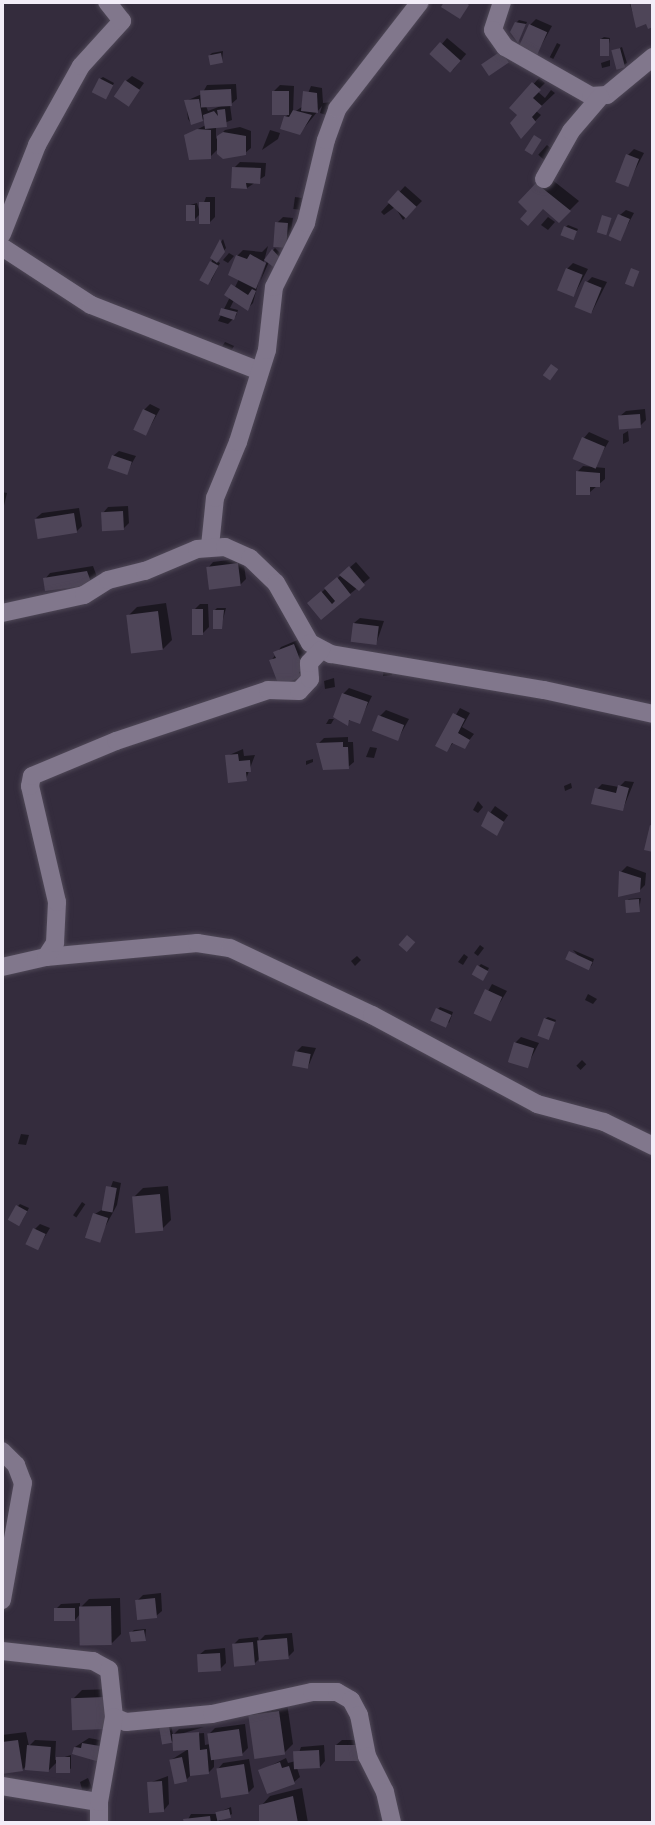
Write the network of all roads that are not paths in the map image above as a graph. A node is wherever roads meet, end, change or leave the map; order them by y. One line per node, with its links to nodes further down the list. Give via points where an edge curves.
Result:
1 (107, 2): 7 (street, via 122,21 81,66 37,145)
2 (420, 2): 9 (street, via 337,109 306,223 274,287 267,350)
3 (502, 2): 5 (street, via 492,30 505,47 545,74)
4 (653, 57): 5 (street)
5 (600, 97): 6 (street, via 571,131)
6 (544, 179)
7 (2, 234)
8 (2, 247): 9 (street, via 91,306)
9 (259, 371): 10 (street, via 215,498)
10 (210, 546): 11 (street, via 108,580 83,594); 12 (street, via 250,558 276,583 310,643)
11 (2, 613)
12 (321, 650): 13 (street); 14 (street, via 309,663 310,679 299,691 268,690 116,741 32,776 30,786 57,902 55,943)
13 (653, 714)
14 (46, 957): 15 (street); 16 (street, via 197,943 230,948 372,1015 537,1104 604,1122)
15 (2, 967)
16 (653, 1146)
17 (2, 1451): 18 (street, via 16,1465 23,1483)
18 (2, 1600)
19 (2, 1651): 20 (street, via 93,1661 109,1670)
20 (114, 1717): 22 (street); 24 (street, via 126,1722 164,1719 253,1707 312,1692 337,1692 351,1700 359,1715 367,1756 385,1792)
21 (2, 1786): 22 (street)
22 (100, 1802): 23 (street)
23 (99, 1823)
24 (392, 1823)

